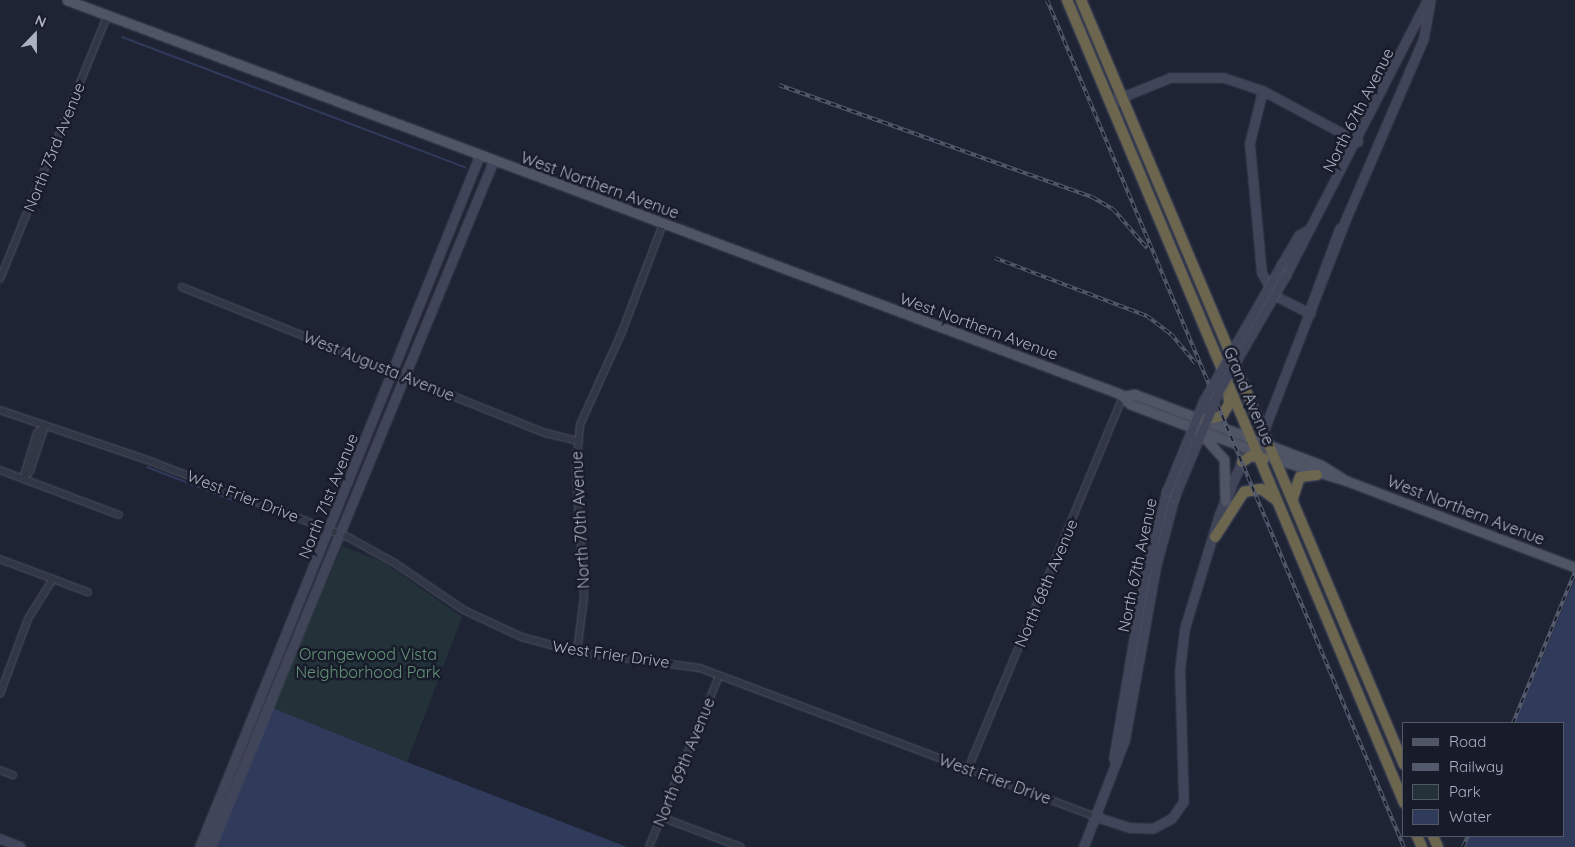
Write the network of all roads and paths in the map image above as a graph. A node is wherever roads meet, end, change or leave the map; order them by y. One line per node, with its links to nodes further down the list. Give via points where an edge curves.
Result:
1 (67, 0): 5 (main road, West Northern Avenue)
2 (1067, 0): 8 (highway, Grand Avenue)
3 (1081, 0): 7 (highway, Grand Avenue)
4 (1429, 0): 9 (main road, North 67th Avenue); 16 (main road, North 67th Avenue, via 1424,39 1346,220)
5 (108, 15): 10 (main road, West Northern Avenue); 14 (street, North 73rd Avenue)
6 (1263, 91): 7 (main road, via 1224,78 1188,75); 9 (main road); 16 (main road, via 1250,144 1262,273 1275,296)
7 (1122, 97): 8 (main road); 25 (highway, Grand Avenue)
8 (1109, 103): 18 (highway, Grand Avenue)
9 (1358, 142): 13 (main road, North 67th Avenue)
10 (480, 156): 11 (main road, West Northern Avenue); 17 (main road, North 71st Avenue)
11 (494, 161): 12 (main road, West Northern Avenue); 19 (main road, North 71st Avenue)
12 (663, 224): 20 (main road, West Northern Avenue); 27 (street, North 70th Avenue, via 622,332 586,405)
13 (1309, 230): 59 (main road, North 67th Avenue, bridge, via 1294,264 1219,392 1175,497 1156,568 1126,734); 59 (main road, North 67th Avenue, bridge, via 1291,250 1204,400 1167,492 1144,582)
14 (0, 279)
15 (182, 287): 17 (street, West Augusta Avenue)
16 (1311, 314): 25 (main road, North 67th Avenue)
17 (394, 371): 19 (street, West Augusta Avenue); 34 (main road, North 71st Avenue)
18 (1222, 371): 22 (highway, via 1227,409 1219,419); 26 (highway, Grand Avenue)
19 (405, 375): 27 (street, West Augusta Avenue, via 546,433); 36 (main road, North 71st Avenue)
20 (1123, 396): 22 (main road, West Northern Avenue, via 1134,394); 23 (main road, West Northern Avenue, via 1130,404); 60 (street, North 68th Avenue)
21 (0, 410): 24 (street, West Frier Drive)
22 (1202, 420): 26 (main road, West Northern Avenue)
23 (1183, 425): 28 (main road, West Northern Avenue); 42 (main road, via 1212,442 1221,453 1227,475)
24 (45, 426): 39 (street, via 37,433); 45 (street, West Frier Drive)
25 (1265, 429): 26 (main road); 29 (highway, Grand Avenue)
26 (1252, 439): 28 (main road); 29 (main road, West Northern Avenue); 30 (main road); 31 (highway, Grand Avenue)
27 (577, 441): 54 (street, North 70th Avenue, via 584,596)
28 (1234, 444): 30 (main road, West Northern Avenue)
29 (1271, 446): 32 (highway, Grand Avenue); 40 (main road, West Northern Avenue, via 1321,465)
30 (1247, 449): 31 (main road, West Northern Avenue); 33 (main road)
31 (1259, 455): 32 (main road, West Northern Avenue); 33 (highway); 37 (highway); 41 (highway, Grand Avenue)
32 (1276, 460): 37 (highway, Grand Avenue); 38 (main road, West Northern Avenue)
33 (1242, 462): 42 (main road)
34 (355, 466): 36 (main road); 45 (main road, North 71st Avenue)
35 (0, 470): 39 (street)
36 (366, 470): 46 (main road, North 71st Avenue)
37 (1281, 472): 43 (highway, Grand Avenue)
38 (1317, 475): 40 (main road, West Northern Avenue); 43 (highway, via 1299,479)
39 (23, 479): 44 (street)
40 (1347, 480): 49 (main road, West Northern Avenue)
41 (1277, 500): 47 (highway, via 1261,489 1244,492); 63 (highway, Grand Avenue)
42 (1225, 502): 47 (main road)
43 (1293, 504): 58 (highway, Grand Avenue)
44 (118, 515)
45 (329, 530): 46 (street, West Frier Drive); 52 (main road, North 71st Avenue)
46 (340, 534): 53 (main road, North 71st Avenue); 54 (street, West Frier Drive, via 383,556 482,620 522,637)
47 (1215, 537): 65 (main road, via 1190,603 1181,657 1184,802 1172,819 1152,829 1130,828)
48 (0, 559): 50 (street)
49 (1575, 567)
50 (53, 579): 51 (street); 56 (street, via 28,619)
51 (88, 592)
52 (294, 614): 53 (main road); 68 (main road, North 71st Avenue)
53 (305, 618): 69 (main road, North 71st Avenue)
54 (577, 652): 55 (street, West Frier Drive, via 682,664)
55 (719, 676): 60 (street, West Frier Drive); 64 (street, North 69th Avenue)
56 (2, 682): 57 (street)
57 (0, 694)
58 (1402, 760)
59 (1114, 761): 65 (main road, North 67th Avenue)
60 (968, 769): 65 (street, West Frier Drive)
61 (0, 770): 62 (street)
62 (13, 774)
63 (1402, 798)
64 (661, 817): 70 (street, North 69th Avenue); 71 (street)
65 (1096, 817): 72 (main road, North 67th Avenue)
66 (0, 839): 67 (main road)
67 (21, 847)
68 (200, 847)
69 (211, 847)
70 (649, 847)
71 (741, 847)
72 (1084, 847)

